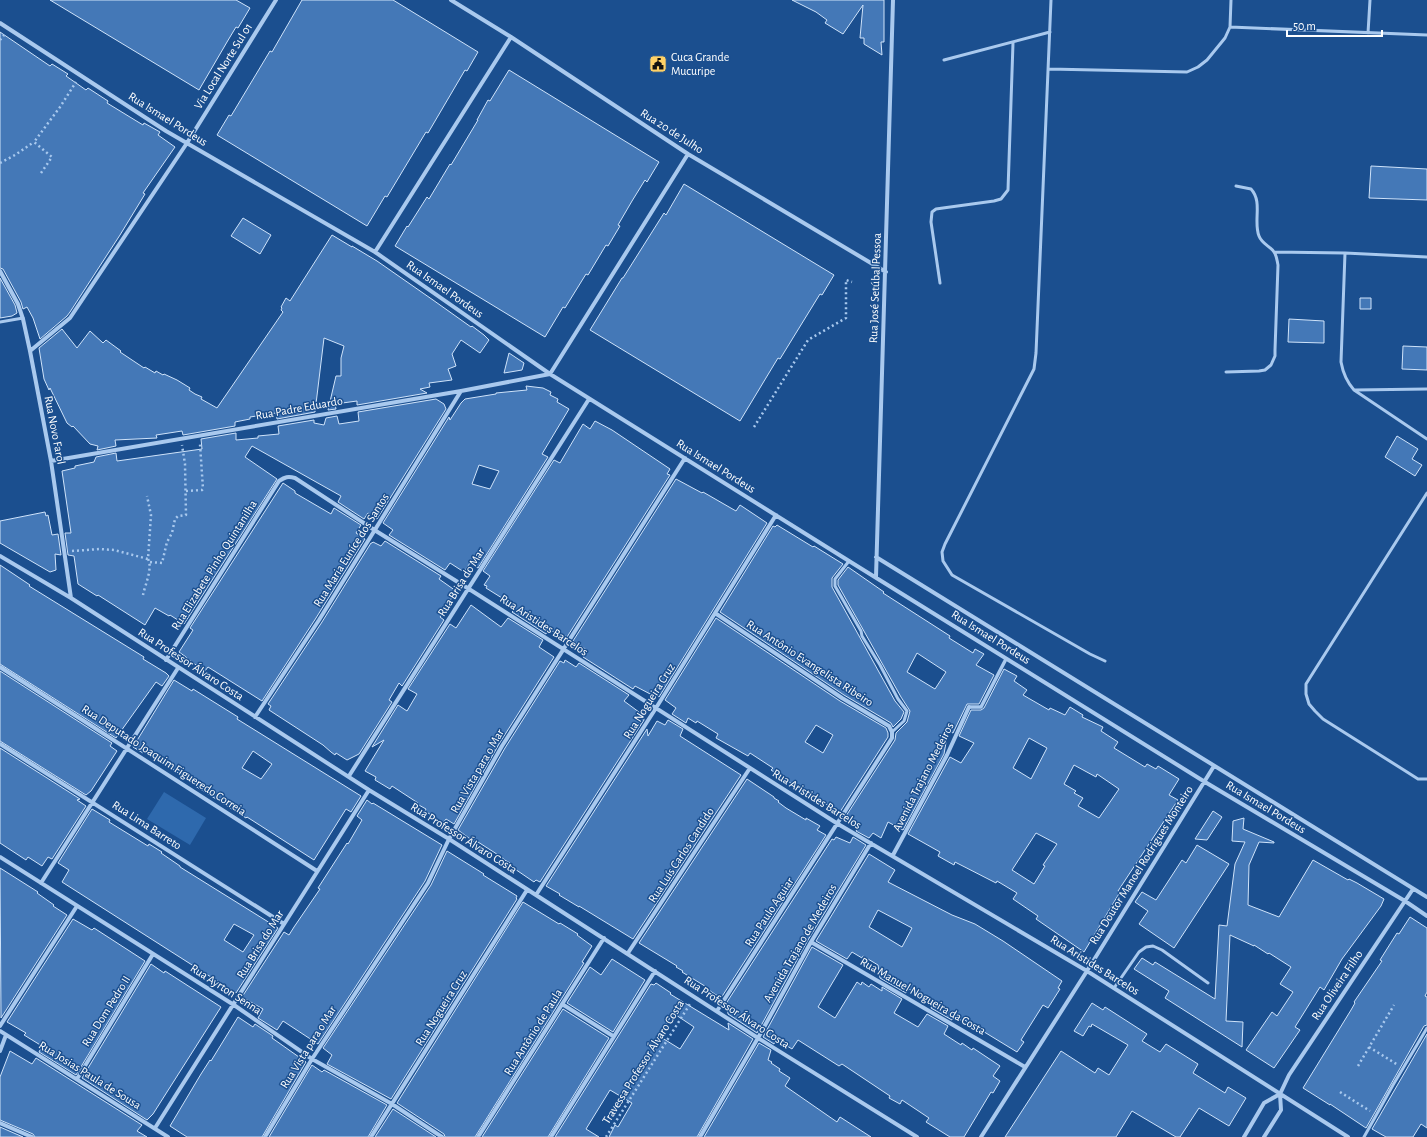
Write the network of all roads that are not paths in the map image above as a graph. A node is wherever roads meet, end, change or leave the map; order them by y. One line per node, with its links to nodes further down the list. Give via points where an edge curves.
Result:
1 (276, 0): 16 (street, Via Local Norte Sul 01)
2 (451, 0): 12 (street, Rua 20 de Julho)
3 (893, 0): 24 (street, Rua José Setúbal Pessoa)
4 (1052, 0): 9 (lane)
5 (1231, 0): 8 (lane)
6 (1370, 0): 10 (lane)
7 (0, 22): 16 (street, Rua Ismael Pordeus)
8 (1230, 27): 10 (lane); 15 (lane, via 1225,38 1207,60 1187,72)
9 (1050, 32): 13 (lane); 15 (lane)
10 (1368, 33): 11 (lane)
11 (1427, 35)
12 (511, 37): 17 (street, Rua 20 de Julho); 19 (street)
13 (1013, 43): 14 (lane); 25 (lane, via 1008,190 1002,199 936,209 932,212 931,222)
14 (944, 60)
15 (1049, 69): 52 (lane, via 1034,369 942,552 943,561 959,579)
16 (187, 143): 19 (street, Rua Ismael Pordeus); 28 (street, Via Local Norte Sul 01, via 70,318)
17 (688, 154): 24 (street, Rua 20 de Julho); 30 (street)
18 (1236, 186): 20 (lane, via 1251,189 1256,196 1259,236)
19 (375, 252): 30 (street, Rua Ismael Pordeus)
20 (1274, 252): 21 (lane); 29 (lane, via 1278,265 1275,356 1271,366 1259,372)
21 (1345, 253): 22 (lane); 32 (lane, via 1341,362 1348,383)
22 (1427, 257)
23 (0, 271): 26 (street, Rua Novo Farol)
24 (886, 272): 43 (street, Rua José Setúbal Pessoa)
25 (940, 283)
26 (23, 318): 27 (lane); 28 (street, Rua Novo Farol)
27 (0, 322)
28 (30, 351): 37 (street, Rua Novo Farol)
29 (1226, 372)
30 (550, 374): 33 (street, Rua Padre Eduardo); 34 (street, Rua Ismael Pordeus)
31 (1427, 389): 32 (lane)
32 (1354, 390): 35 (lane)
33 (461, 391): 37 (street, Rua Padre Eduardo); 41 (street, Rua Maria Euníce dos Santos)
34 (589, 399): 36 (street, Rua Ismael Pordeus); 46 (street, Rua Brisa do Mar)
35 (1427, 438)
36 (685, 458): 40 (street, Rua Ismael Pordeus); 49 (street, Rua Vista para o Mar)
37 (52, 460): 47 (street, Rua Novo Farol)
38 (279, 480): 41 (street, Rua Aristides Barcelos, via 290,476 294,478); 51 (street, Rua Elizabete Pinho Quintanilha)
39 (1427, 493): 64 (lane, via 1306,684 1306,694 1310,704 1323,719 1418,779)
40 (776, 515): 44 (street, Rua Ismael Pordeus); 48 (street, Rua Nogueira Cruz)
41 (376, 531): 46 (street, Rua Aristides Barcelos); 57 (street, Rua Maria Euníce dos Santos)
42 (0, 556): 47 (street, Rua Professor Álvaro Costa)
43 (876, 557): 45 (street, Rua José Setúbal Pessoa); 61 (street, Rua Ismael Pordeus)
44 (849, 561): 45 (street, Rua Ismael Pordeus); 58 (lane, via 834,579 835,586 907,712 904,721)
45 (876, 577): 50 (street, Rua Ismael Pordeus)
46 (469, 589): 49 (street, Rua Aristides Barcelos); 63 (street, Rua Brisa do Mar)
47 (70, 598): 51 (street, Rua Professor Álvaro Costa)
48 (715, 613): 56 (street, Rua Nogueira Cruz); 58 (street, Rua Antônio Evangelista Ribeiro, via 842,698 889,726)
49 (563, 648): 56 (street, Rua Aristides Barcelos); 69 (street, Rua Vista para o Mar)
50 (1006, 659): 55 (street, via 981,707); 65 (street, Rua Ismael Pordeus)
51 (166, 660): 54 (street, Rua Professor Álvaro Costa)
52 (1105, 661)
53 (0, 667): 60 (street, Rua Deputado Joaquim Figueredo Correia)
54 (178, 668): 57 (street, Rua Professor Álvaro Costa); 60 (street)
55 (969, 707): 71 (street, Avenida Trajano Medeiros)
56 (656, 708): 62 (street, Rua Aristides Barcelos); 77 (street, Rua Nogueira Cruz)
57 (255, 717): 63 (street, Rua Professor Álvaro Costa)
58 (892, 732): 68 (street, Rua Paulo Aguiar, via 892,738)
59 (0, 744): 67 (street, Rua Lima Barreto)
60 (126, 748): 67 (street); 73 (street, Rua Deputado Joaquim Figueredo Correia)
61 (1214, 766): 65 (street, Rua Doutor Manoel Rodrigues Monteiro); 75 (street, Rua Ismael Pordeus)
62 (750, 768): 68 (street, Rua Aristides Barcelos); 86 (street, Rua Luís Carlos Candido)
63 (349, 776): 66 (street, Rua Professor Álvaro Costa)
64 (1427, 779)
65 (1205, 782): 79 (street, Rua Ismael Pordeus); 88 (street, Rua Doutor Manoel Rodrigues Monteiro)
66 (369, 790): 69 (street, Rua Professor Álvaro Costa); 73 (street, Rua Brisa do Mar)
67 (92, 802): 74 (street); 82 (street, Rua Lima Barreto)
68 (838, 824): 70 (street, Rua Aristides Barcelos); 93 (street, Rua Paulo Aguiar)
69 (449, 838): 76 (street, Rua Professor Álvaro Costa); 101 (street, Rua Vista para o Mar, via 428,883)
70 (871, 844): 71 (street, Rua Aristides Barcelos); 84 (street, Avenida Trajano de Medeiros)
71 (893, 855): 88 (street, Rua Aristides Barcelos)
72 (0, 857): 74 (street, Rua Ayrton Senna)
73 (317, 871): 82 (street, Rua Brisa do Mar)
74 (41, 883): 80 (street, Rua Ayrton Senna)
75 (1413, 889): 78 (street, Rua Ismael Pordeus); 79 (street, Rua Oliveira Filho)
76 (527, 890): 77 (street, Rua Professor Álvaro Costa); 105 (street, Rua Nogueira Cruz)
77 (536, 895): 83 (street, Rua Professor Álvaro Costa)
78 (1427, 897)
79 (1405, 901): 81 (street, Rua Ismael Pordeus); 104 (street, Rua Oliveira Filho, via 1289,1075)
80 (77, 906): 85 (street, Rua Ayrton Senna); 94 (street)
81 (1427, 916)
82 (284, 924): 92 (street, Rua Brisa do Mar)
83 (604, 938): 86 (street, Rua Professor Álvaro Costa); 91 (street, Rua Antônio de Paula)
84 (811, 942): 99 (street, Avenida Trajano de Medeiros); 102 (street, Rua Manuel Nogueira da Costa)
85 (153, 954): 92 (street, Rua Ayrton Senna); 103 (street, Rua Dom Pedro II)
86 (628, 954): 87 (street, Rua Professor Álvaro Costa)
87 (654, 971): 93 (street, Rua Professor Álvaro Costa); 98 (street)
88 (1088, 971): 90 (street, Rua Aristides Barcelos); 102 (street, Rua Doutor Manoel Rodrigues Monteiro)
89 (1208, 983): 90 (lane, via 1153,946 1139,952)
90 (1114, 988): 104 (street, Rua Aristides Barcelos)
91 (562, 1004): 98 (street); 113 (street, Rua Antônio de Paula)
92 (234, 1006): 101 (street, Rua Ayrton Senna); 107 (street, Rua Brisa do Mar)
93 (717, 1011): 99 (street, Rua Professor Álvaro Costa)
94 (0, 1026)
95 (1427, 1028): 121 (lane)
96 (0, 1031): 97 (street, Rua Josias Paula de Sousa)
97 (6, 1035): 100 (street); 103 (street, Rua Josias Paula de Sousa)
98 (613, 1036): 114 (street)
99 (758, 1038): 115 (street, Avenida Trajano de Medeiros); 116 (street, Rua Professor Álvaro Costa)
100 (0, 1051)
101 (312, 1059): 105 (street, Rua Ayrton Senna); 110 (street, Rua Vista para o Mar)
102 (1025, 1067): 117 (street, Rua Doutor Manoel Rodrigues Monteiro)
103 (77, 1078): 107 (street, Rua Josias Paula de Sousa)
104 (1280, 1094): 118 (street, via 1264,1103); 119 (street, Rua Oliveira Filho, via 1281,1110); 120 (street, Rua Aristides Barcelos)
105 (392, 1104): 111 (street, Rua Nogueira Cruz); 112 (street, Rua Ayrton Senna)
106 (0, 1123): 108 (street)
107 (155, 1128): 109 (street, Rua Josias Paula de Sousa)
108 (32, 1137)
109 (168, 1137)
110 (264, 1137)
111 (372, 1137)
112 (442, 1137)
113 (478, 1137)
114 (551, 1137)
115 (700, 1137)
116 (917, 1137)
117 (981, 1137)
118 (1244, 1137)
119 (1264, 1137)
120 (1348, 1137)
121 (1364, 1137)

